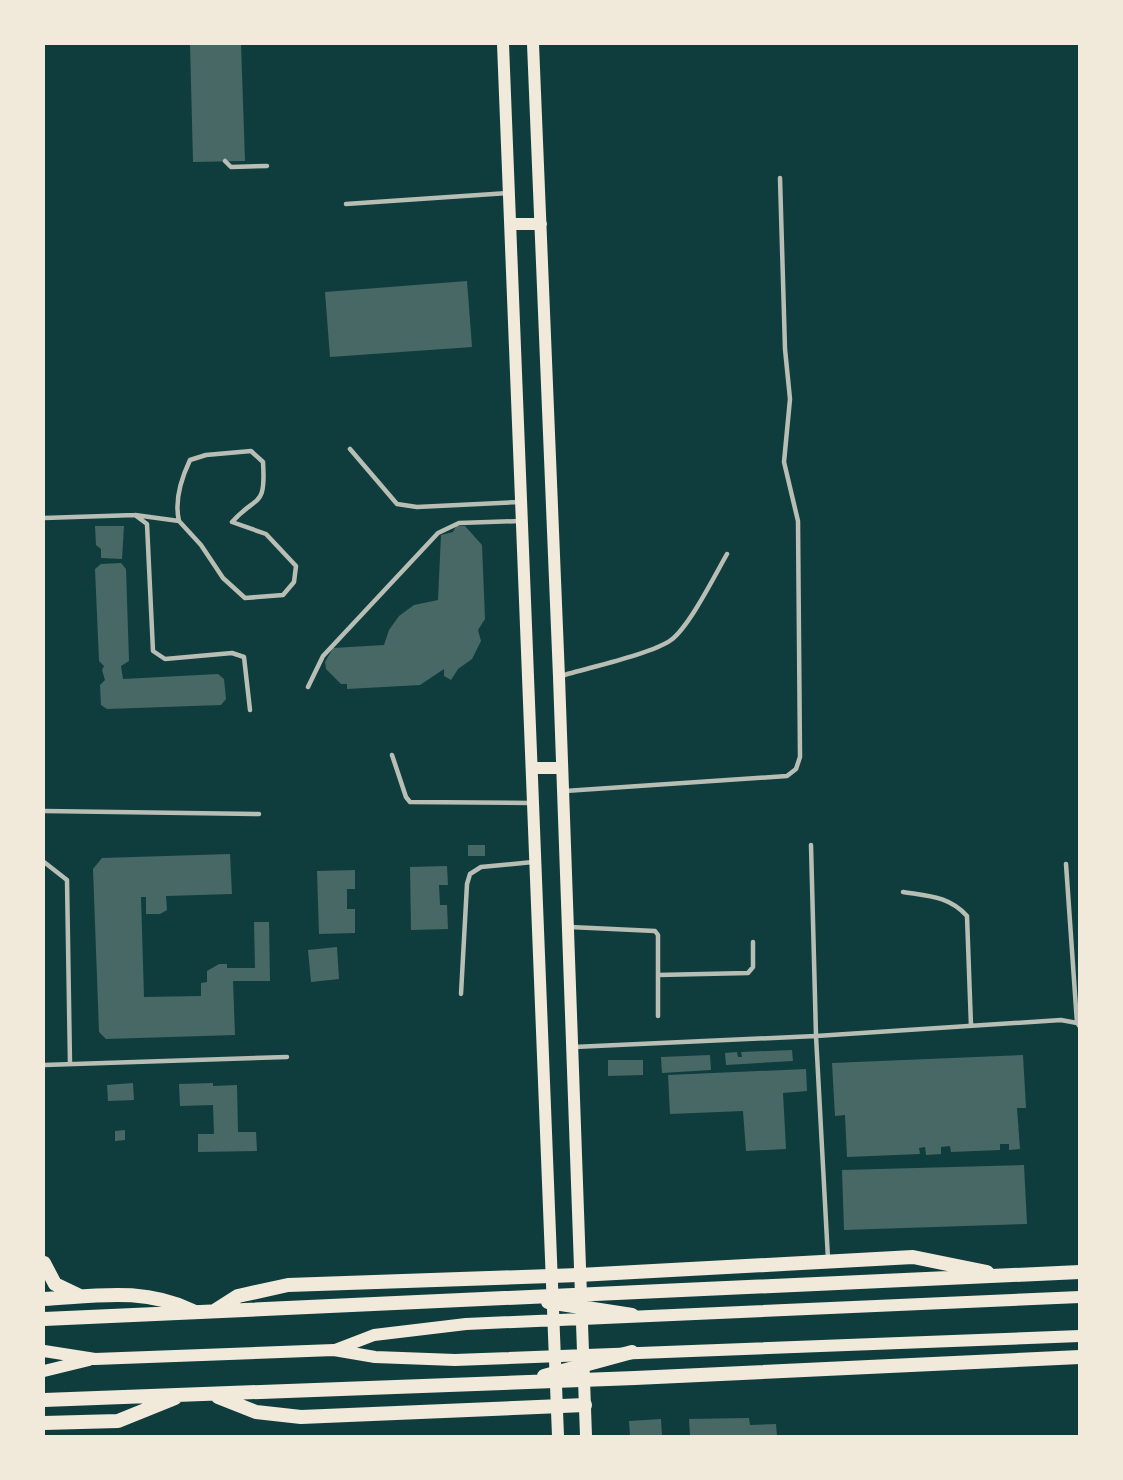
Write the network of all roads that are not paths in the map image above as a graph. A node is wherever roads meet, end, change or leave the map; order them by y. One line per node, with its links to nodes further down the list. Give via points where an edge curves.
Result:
1 (503, 44): 6 (main road)
2 (533, 44): 9 (main road)
3 (225, 161): 4 (lane, via 231,167)
4 (267, 166)
5 (780, 178): 23 (lane, via 790,399 784,462 798,521 800,757 796,769 787,776)
6 (510, 192): 7 (lane); 8 (main road)
7 (346, 204)
8 (512, 224): 9 (main road); 11 (main road)
9 (541, 224): 17 (main road)
10 (350, 449): 11 (lane, via 397,504 417,507)
11 (522, 502): 15 (main road)
12 (135, 515): 13 (lane); 14 (lane); 19 (lane, via 147,524 153,651 165,659 232,653 244,657)
13 (44, 518)
14 (179, 521): 14 (lane, via 182,478 190,460 206,454 251,451 263,462 264,486 258,501 232,522 266,534 296,566 294,582 283,595 245,598 223,578)
15 (523, 521): 18 (lane, via 459,523 438,533 323,656); 21 (main road)
16 (727, 554): 17 (lane, via 671,640)
17 (559, 676): 22 (main road)
18 (308, 687)
19 (250, 710)
20 (392, 755): 24 (lane, via 410,802)
21 (532, 768): 22 (main road); 24 (main road)
22 (562, 768): 23 (main road)
23 (562, 792): 32 (main road)
24 (533, 804): 29 (main road)
25 (44, 812): 26 (lane)
26 (259, 814)
27 (811, 845): 39 (lane)
28 (44, 862): 42 (lane, via 67,880)
29 (536, 862): 35 (lane, via 481,867 470,874); 47 (main road)
30 (1066, 864): 37 (lane)
31 (903, 892): 38 (lane, via 945,898 967,916)
32 (567, 927): 34 (lane, via 655,931); 40 (main road)
33 (753, 942): 34 (lane, via 753,967 748,973)
34 (658, 975): 36 (lane)
35 (461, 994)
36 (658, 1016)
37 (1078, 1025): 38 (lane, via 1061,1020)
38 (971, 1026): 39 (lane)
39 (816, 1036): 40 (lane); 44 (lane)
40 (572, 1047): 48 (main road)
41 (287, 1057): 42 (lane)
42 (70, 1064): 43 (lane)
43 (44, 1065)
44 (828, 1262): 48 (main road); 49 (main road, via 914,1257)
45 (44, 1263): 50 (main road, via 55,1284)
46 (1080, 1272): 49 (main road)
47 (551, 1275): 48 (main road); 54 (main road, via 288,1285 238,1296); 69 (main road)
48 (579, 1275): 70 (main road)
49 (1001, 1276): 52 (main road)
50 (83, 1297): 53 (main road); 55 (main road, via 149,1296)
51 (1080, 1297): 56 (main road)
52 (519, 1298): 54 (main road); 56 (main road)
53 (44, 1299)
54 (213, 1311): 55 (main road)
55 (195, 1312): 57 (main road)
56 (632, 1315): 59 (main road, via 407,1329 374,1335)
57 (44, 1319)
58 (1080, 1336): 61 (main road)
59 (334, 1350): 61 (main road, via 414,1360); 63 (main road)
60 (44, 1351): 63 (main road)
61 (632, 1352): 65 (main road)
62 (1080, 1357): 65 (main road)
63 (95, 1359): 64 (main road)
64 (44, 1371)
65 (522, 1382): 67 (main road)
66 (179, 1395): 67 (main road); 68 (main road); 71 (main road, via 118,1421)
67 (214, 1395): 69 (main road, via 256,1412 301,1418)
68 (44, 1400)
69 (557, 1405): 70 (main road); 72 (main road)
70 (585, 1406): 73 (main road)
71 (44, 1423)
72 (558, 1437)
73 (586, 1437)

